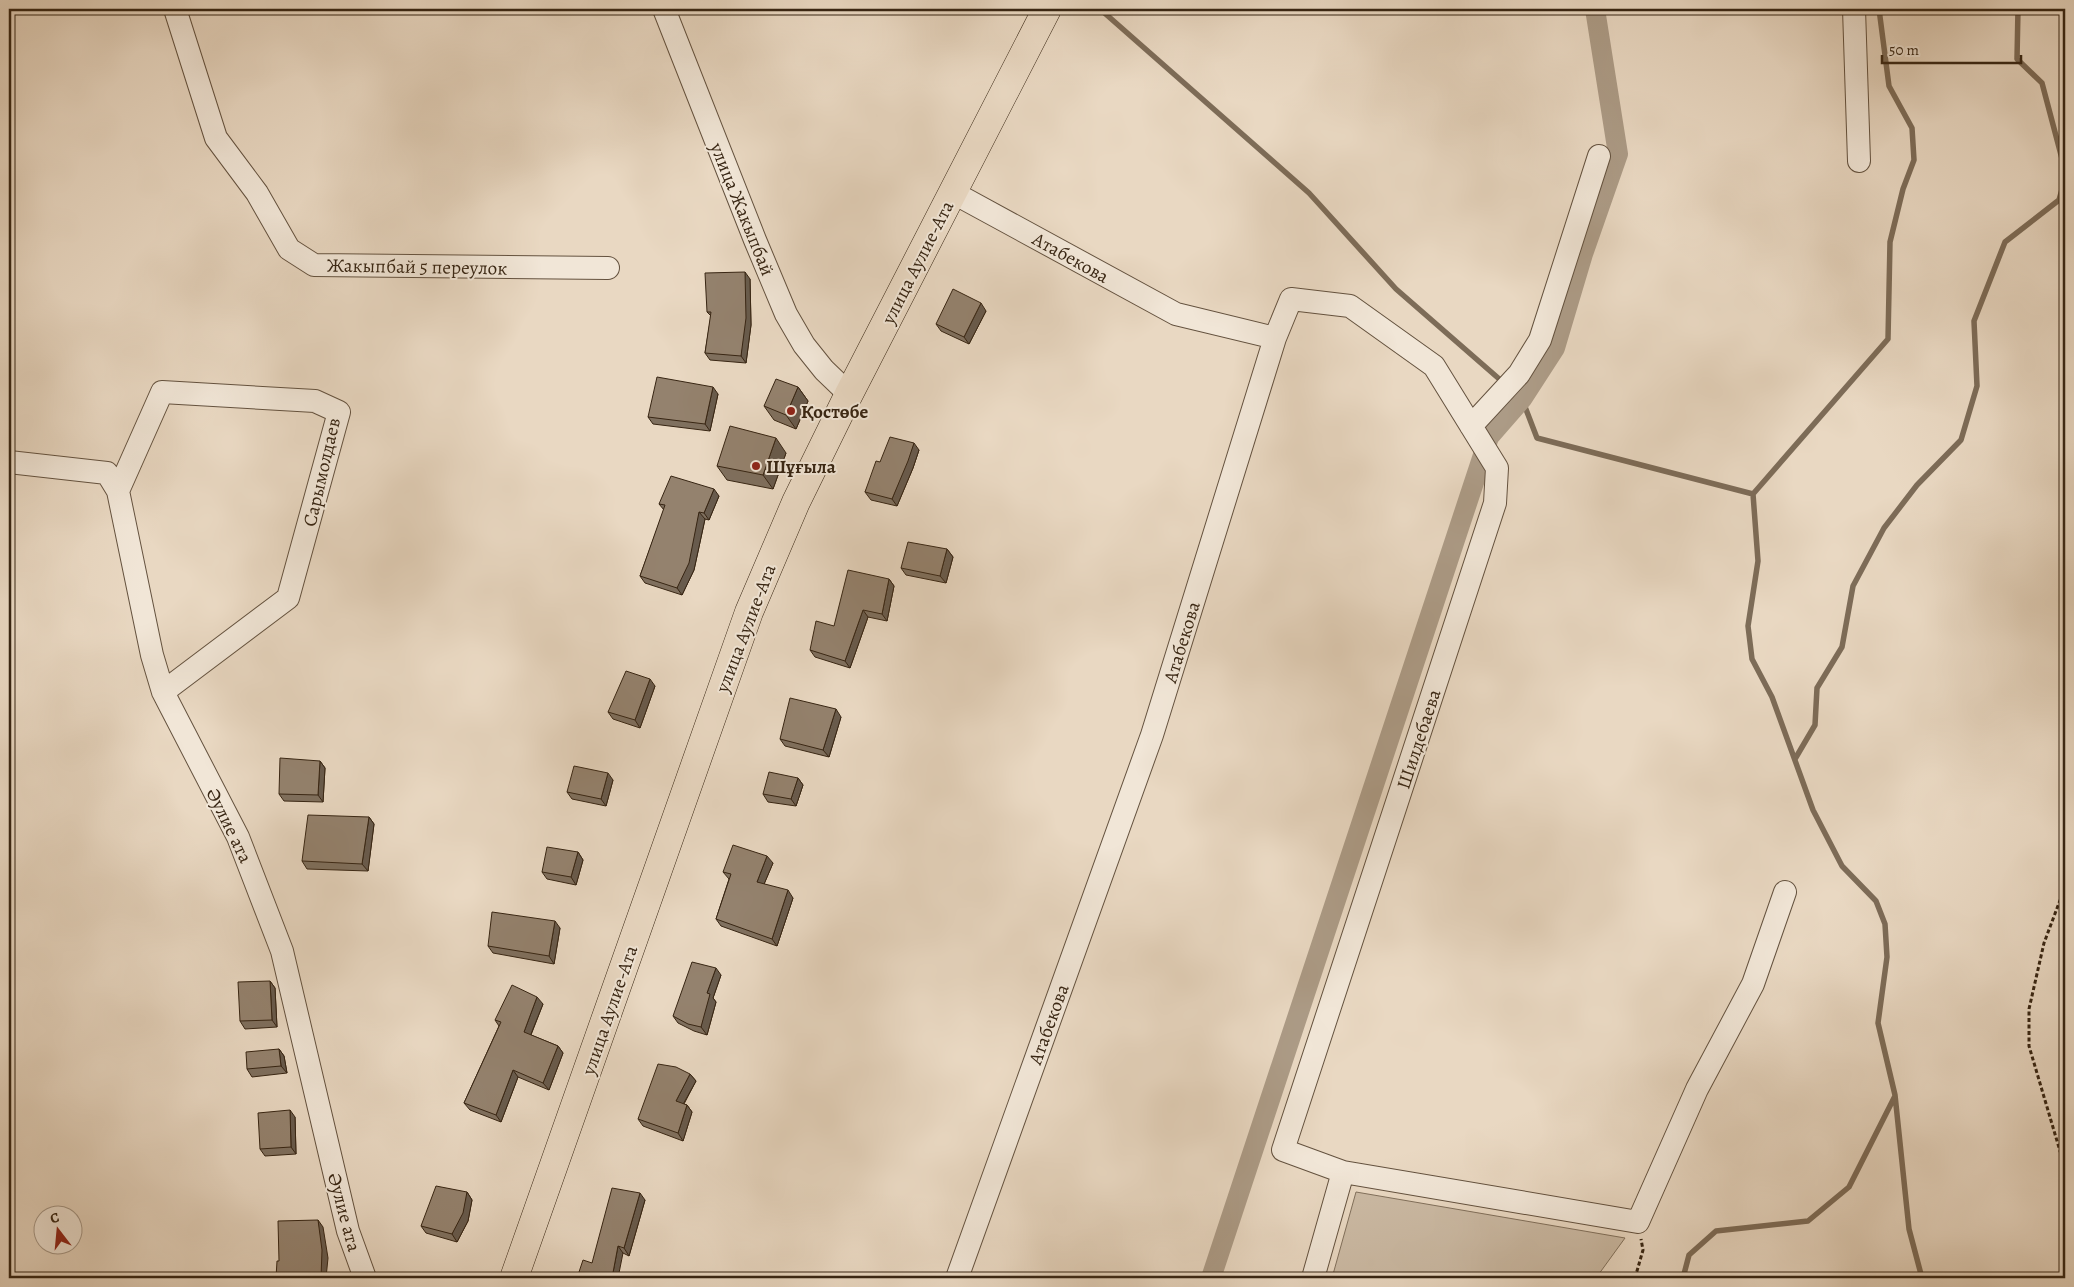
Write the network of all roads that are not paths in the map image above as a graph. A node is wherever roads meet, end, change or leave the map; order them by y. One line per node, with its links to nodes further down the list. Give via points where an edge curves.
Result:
1 (175, 9): 8 (street, Жакыпбай 5 переулок, via 216,138 257,193 289,249 314,265)
2 (664, 9): 10 (street, улица Жакыпбай, via 786,314 809,352)
3 (1047, 9): 7 (main road, улица Аулие-Ата)
4 (1854, 9): 6 (street)
5 (1600, 156): 11 (street, via 1540,340 1519,374)
6 (1859, 161)
7 (952, 192): 9 (street, Атабекова, via 1176,314); 10 (main road, улица Аулие-Ата)
8 (608, 268)
9 (1275, 338): 11 (street, Шилдебаева, via 1291,299 1350,306 1434,366); 19 (street, Атабекова, via 1152,735)
10 (849, 394): 18 (main road, улица Аулие-Ата, via 796,502 749,612)
11 (1472, 426): 16 (street, Шилдебаева, via 1497,468 1495,502 1282,1150)
12 (9, 462): 13 (street, Әулие ата, via 107,473)
13 (118, 491): 14 (street, Әулие ата, via 152,655); 14 (street, Сарымолдаев, via 162,392 315,401 339,412 288,598)
14 (163, 692): 17 (street, Әулие ата, via 238,837 282,951 348,1231)
15 (1785, 892): 16 (street, via 1753,984 1697,1089 1638,1222)
16 (1343, 1172): 20 (street)
17 (365, 1278)
18 (514, 1278)
19 (957, 1278)
20 (1313, 1278)

